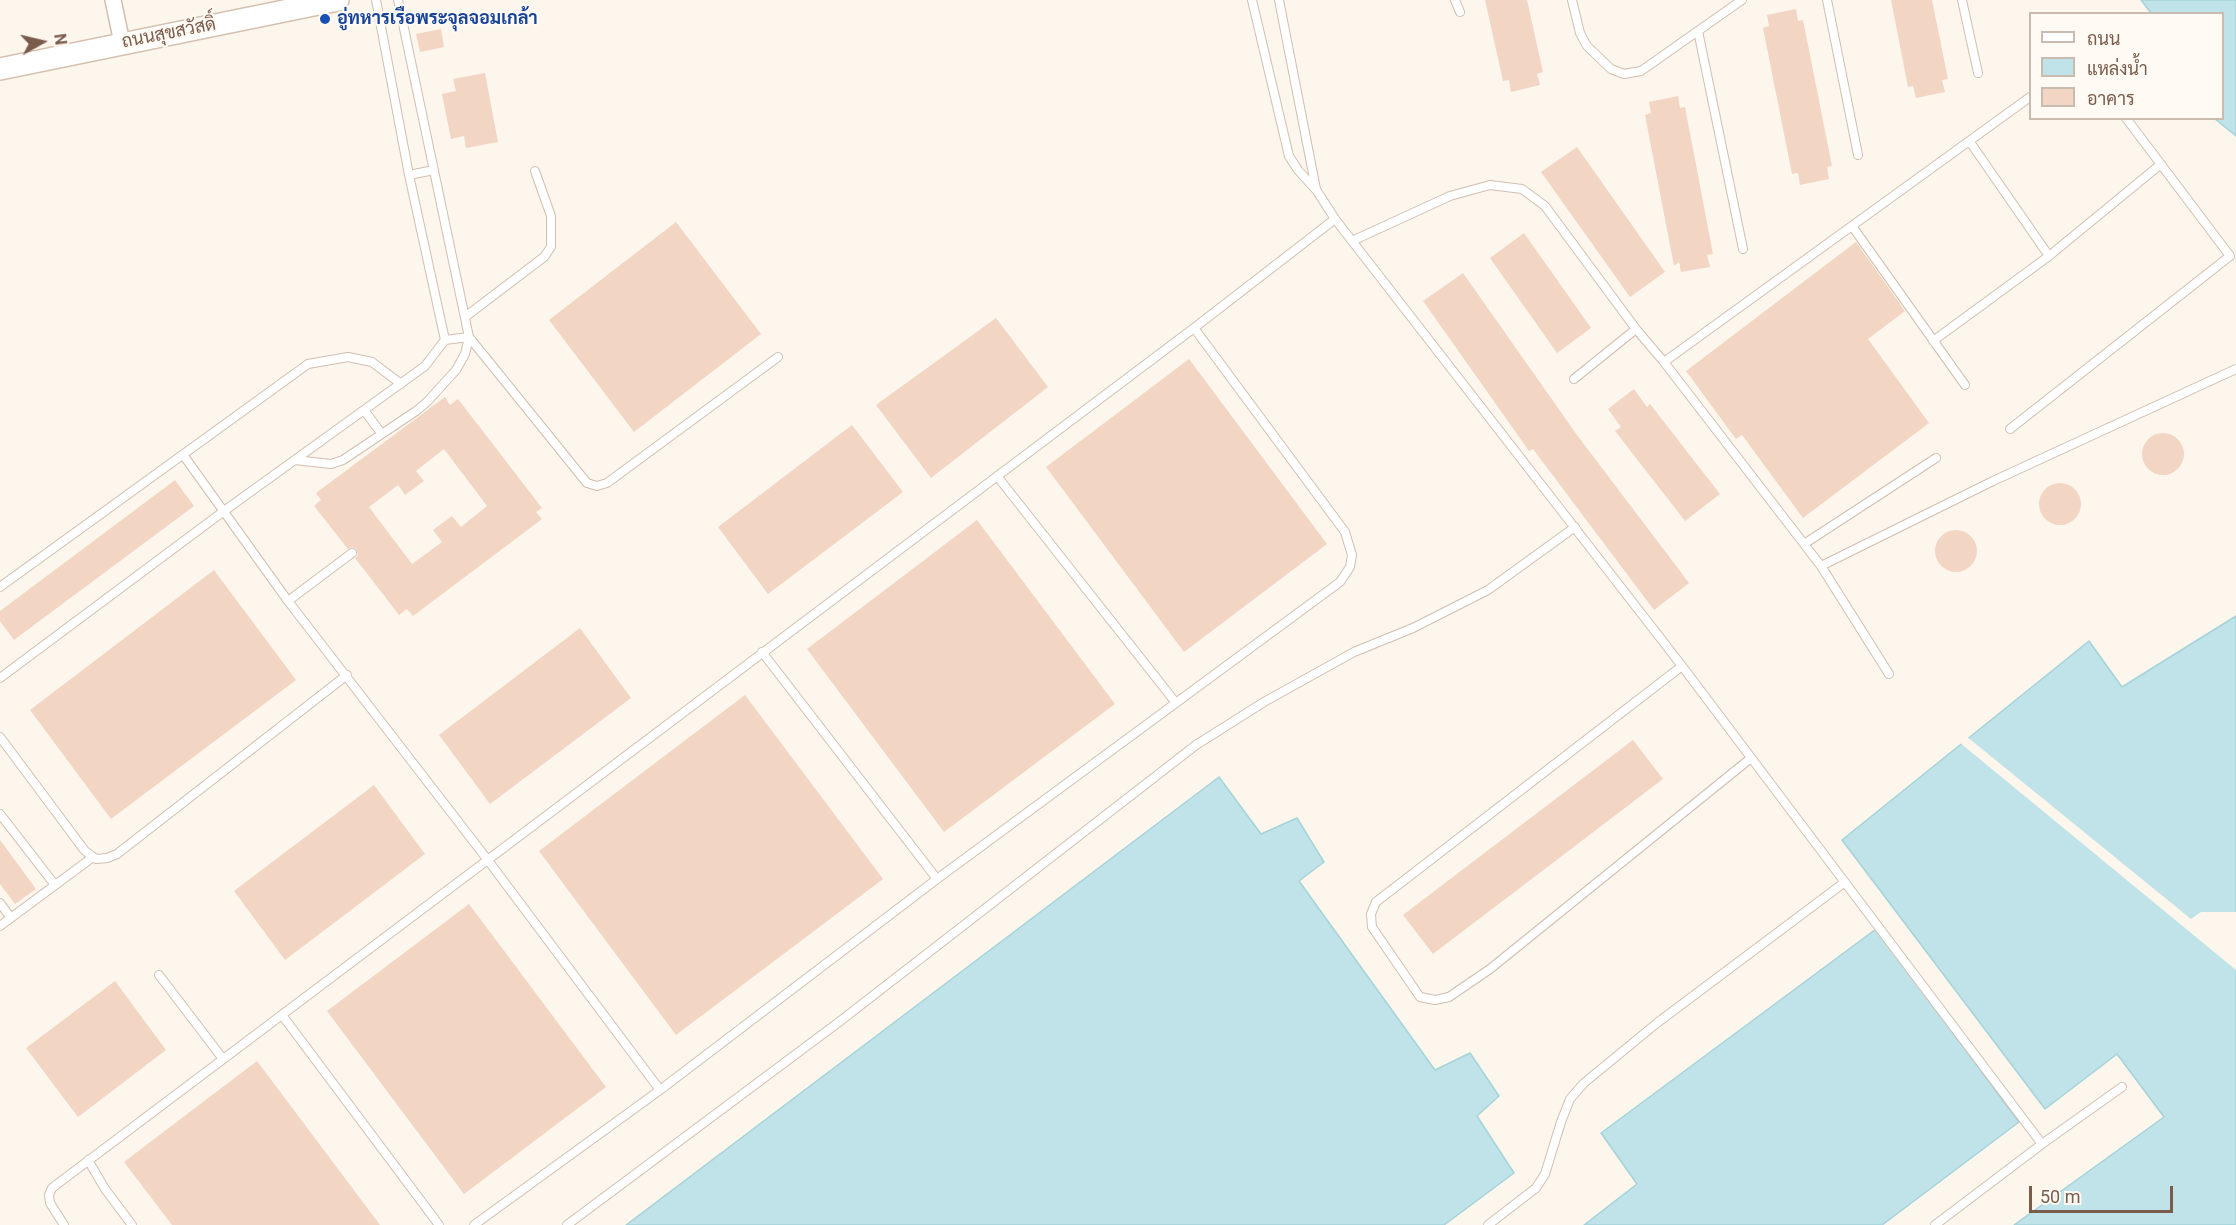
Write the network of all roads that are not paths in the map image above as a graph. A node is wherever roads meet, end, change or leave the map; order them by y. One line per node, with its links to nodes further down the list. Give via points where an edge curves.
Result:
1 (338, 0): 14 (main road, ถนนสุขสวัสดิ์)
2 (376, 0): 24 (lane)
3 (398, 0): 22 (lane)
4 (1252, 0): 25 (lane, via 1289,156)
5 (1279, 0): 25 (lane)
6 (1455, 0): 12 (lane)
7 (1572, 0): 13 (lane, via 1587,46 1611,69 1624,74 1641,71)
8 (1742, 0): 13 (lane)
9 (1827, 0): 20 (lane)
10 (1962, 0): 16 (lane)
11 (113, 1): 14 (street)
12 (1460, 12)
13 (1698, 31): 29 (lane)
14 (122, 43): 15 (main road, ถนนสุขสวัสดิ์)
15 (0, 69)
16 (1978, 73)
17 (2029, 98): 19 (lane)
18 (2128, 120): 21 (lane)
19 (1970, 142): 27 (lane); 30 (lane)
20 (1858, 155)
21 (2161, 164): 30 (lane); 44 (lane, via 2230,256)
22 (434, 170): 24 (lane); 31 (lane)
23 (535, 171): 31 (lane, via 551,216 551,247)
24 (409, 175): 35 (lane)
25 (1317, 191): 26 (lane)
26 (1335, 219): 28 (lane); 32 (lane)
27 (1852, 226): 36 (lane); 38 (lane)
28 (1352, 241): 33 (lane, via 1450,196 1490,185 1522,189 1545,206); 51 (lane)
29 (1743, 249)
30 (2049, 256): 36 (lane)
31 (465, 317): 34 (lane)
32 (1194, 328): 49 (lane); 62 (lane, via 1345,532 1352,555 1350,567 1340,582)
33 (1636, 329): 38 (lane); 40 (lane)
34 (469, 337): 35 (lane); 37 (lane, via 587,483 597,486 607,483); 45 (lane, via 456,370 427,402)
35 (445, 340): 41 (lane, via 425,366)
36 (1933, 341): 42 (lane)
37 (778, 357)
38 (1665, 363): 52 (lane)
39 (2236, 369): 54 (lane, via 1993,481)
40 (1574, 379)
41 (401, 384): 43 (lane); 46 (lane, via 372,362 348,357 308,364)
42 (1965, 385)
43 (364, 410): 45 (lane); 48 (lane)
44 (2010, 429)
45 (381, 433): 48 (lane, via 331,464)
46 (184, 456): 50 (lane); 55 (lane)
47 (1936, 458): 52 (lane)
48 (295, 460): 50 (lane)
49 (997, 476): 57 (lane); 62 (lane)
50 (224, 511): 56 (lane); 59 (lane)
51 (1575, 527): 58 (lane); 85 (lane, via 1488,590 1354,652 1264,702 1196,746 848,1015)
52 (1804, 544): 54 (lane)
53 (352, 553): 56 (lane)
54 (1821, 566): 60 (lane)
55 (0, 587)
56 (288, 601): 61 (lane)
57 (762, 652): 67 (lane); 68 (lane)
58 (1682, 666): 64 (lane); 64 (lane, via 1376,902 1371,914 1372,927 1420,997 1449,998 1490,969)
59 (2, 672)
60 (1890, 674)
61 (347, 675): 66 (lane, via 117,854); 67 (lane)
62 (1176, 703): 68 (lane)
63 (0, 737): 66 (lane)
64 (1752, 758): 69 (lane)
65 (0, 814): 70 (lane)
66 (93, 857): 70 (lane)
67 (487, 859): 75 (lane); 78 (lane)
68 (937, 879): 78 (lane)
69 (1845, 882): 79 (lane); 86 (lane, via 1584,1083 1570,1099 1548,1166 1536,1188)
70 (55, 885): 72 (lane)
71 (0, 903): 72 (lane)
72 (11, 918): 73 (lane)
73 (0, 926)
74 (159, 975): 76 (lane)
75 (282, 1015): 76 (lane); 83 (lane)
76 (223, 1059): 80 (lane)
77 (2122, 1086): 79 (lane)
78 (660, 1090): 84 (lane)
79 (2042, 1144): 87 (lane)
80 (88, 1160): 81 (lane, via 52,1188 49,1196); 82 (lane)
81 (64, 1225)
82 (132, 1225)
83 (439, 1225)
84 (474, 1225)
85 (567, 1225)
86 (1488, 1225)
87 (1935, 1225)

